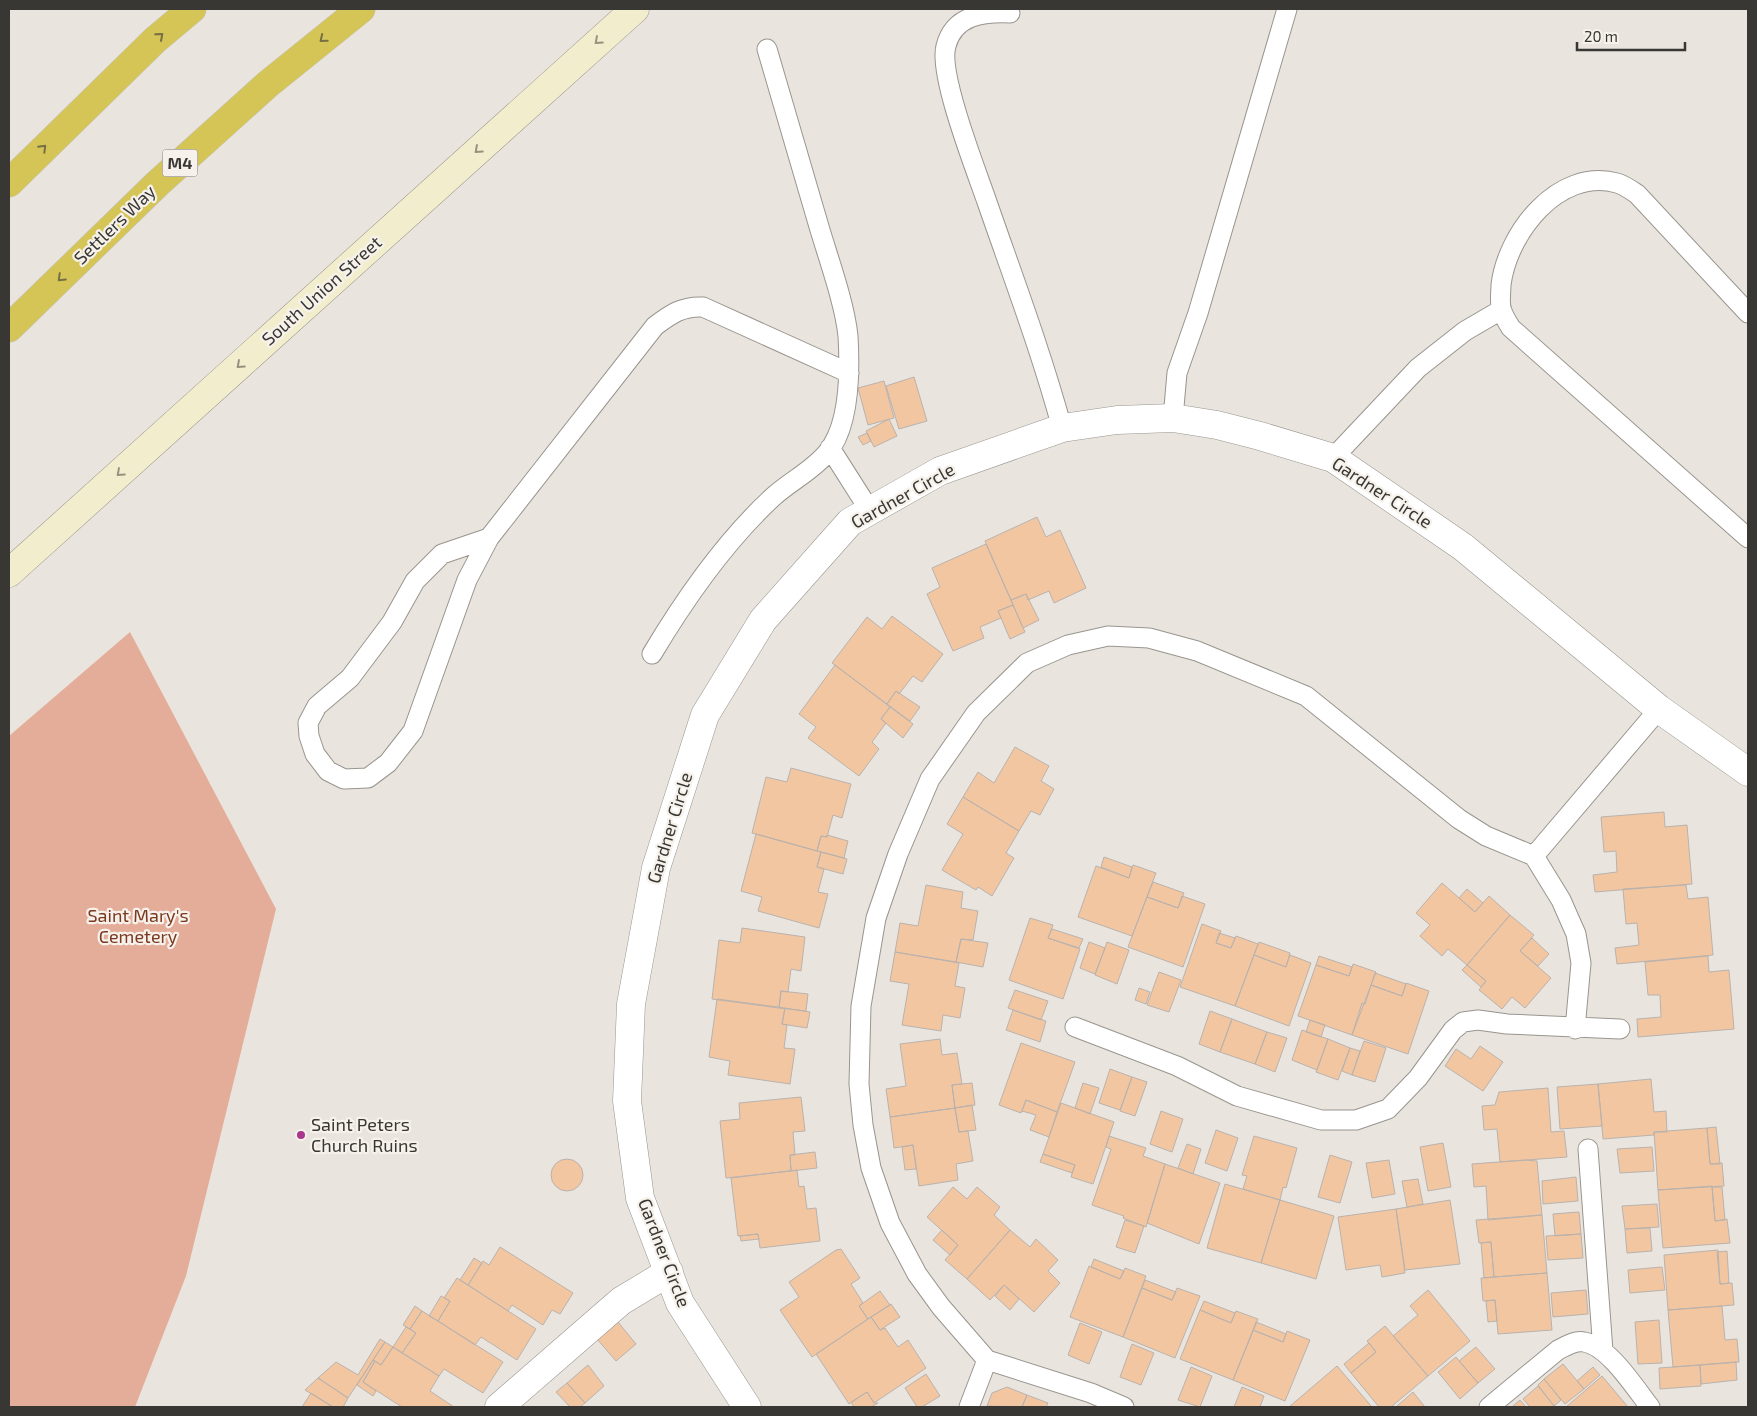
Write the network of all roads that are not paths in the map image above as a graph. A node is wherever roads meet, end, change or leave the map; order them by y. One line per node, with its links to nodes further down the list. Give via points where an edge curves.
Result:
1 (192, 9): 7 (highway, one-way to 1, via 154,40)
2 (361, 9): 10 (highway, Settlers Way / M4, one-way to 10, via 268,84 157,184)
3 (635, 9): 19 (street, South Union Street, one-way to 19)
4 (1286, 9): 12 (lane, via 1198,313 1177,373)
5 (1010, 13): 13 (lane, via 975,14 962,21 949,36 945,65 958,117 1049,379)
6 (767, 49): 11 (lane, via 832,269 848,334)
7 (9, 183)
8 (1501, 310): 9 (lane, via 1503,269 1521,230 1566,188 1592,182 1617,183 1637,194); 15 (lane, via 1465,331 1418,368); 18 (lane, via 1511,328)
9 (1748, 313)
10 (9, 328)
11 (849, 373): 14 (lane, via 845,407 838,434); 17 (lane, via 703,307 688,306 674,311 654,326)
12 (1173, 418): 13 (street, Gardner Circle, via 1117,420); 15 (street, Gardner Circle, via 1217,425)
13 (1062, 428): 16 (street, Gardner Circle, via 940,471)
14 (830, 448): 16 (lane); 20 (lane, via 774,497 692,588)
15 (1333, 458): 21 (street, Gardner Circle, via 1463,547)
16 (870, 511): 28 (street, Gardner Circle, via 850,522 763,620 705,715 656,868 630,1004 627,1101 640,1198)
17 (489, 538): 17 (lane, via 467,580 413,731 388,763 368,778 344,779 328,771 315,754 309,736 308,723 317,706 350,678 392,622 415,581 442,554)
18 (1748, 538)
19 (9, 573)
20 (652, 654)
21 (1658, 710): 22 (street, Gardner Circle); 23 (lane)
22 (1748, 772)
23 (1534, 856): 25 (lane, via 1561,900 1576,934 1581,963); 30 (lane, via 1486,836 1459,819 1306,696 1197,650 1149,638 1108,636 1068,645 1027,663 976,713 930,779 898,854 876,918 860,1006 859,1084 863,1125 872,1168 890,1223 917,1274)
24 (1075, 1027): 25 (lane, via 1177,1066 1237,1096 1321,1120 1356,1120 1388,1109 1463,1022 1478,1020)
25 (1575, 1029): 26 (lane)
26 (1620, 1029)
27 (1588, 1149): 29 (lane)
28 (669, 1272): 31 (street, via 621,1301); 32 (street, Gardner Circle, via 680,1303)
29 (1603, 1351): 35 (lane, via 1583,1341 1568,1344); 36 (lane)
30 (987, 1360): 33 (lane); 34 (lane, via 1091,1393)
31 (499, 1407)
32 (747, 1407)
33 (969, 1407)
34 (1124, 1407)
35 (1489, 1407)
36 (1650, 1407)

